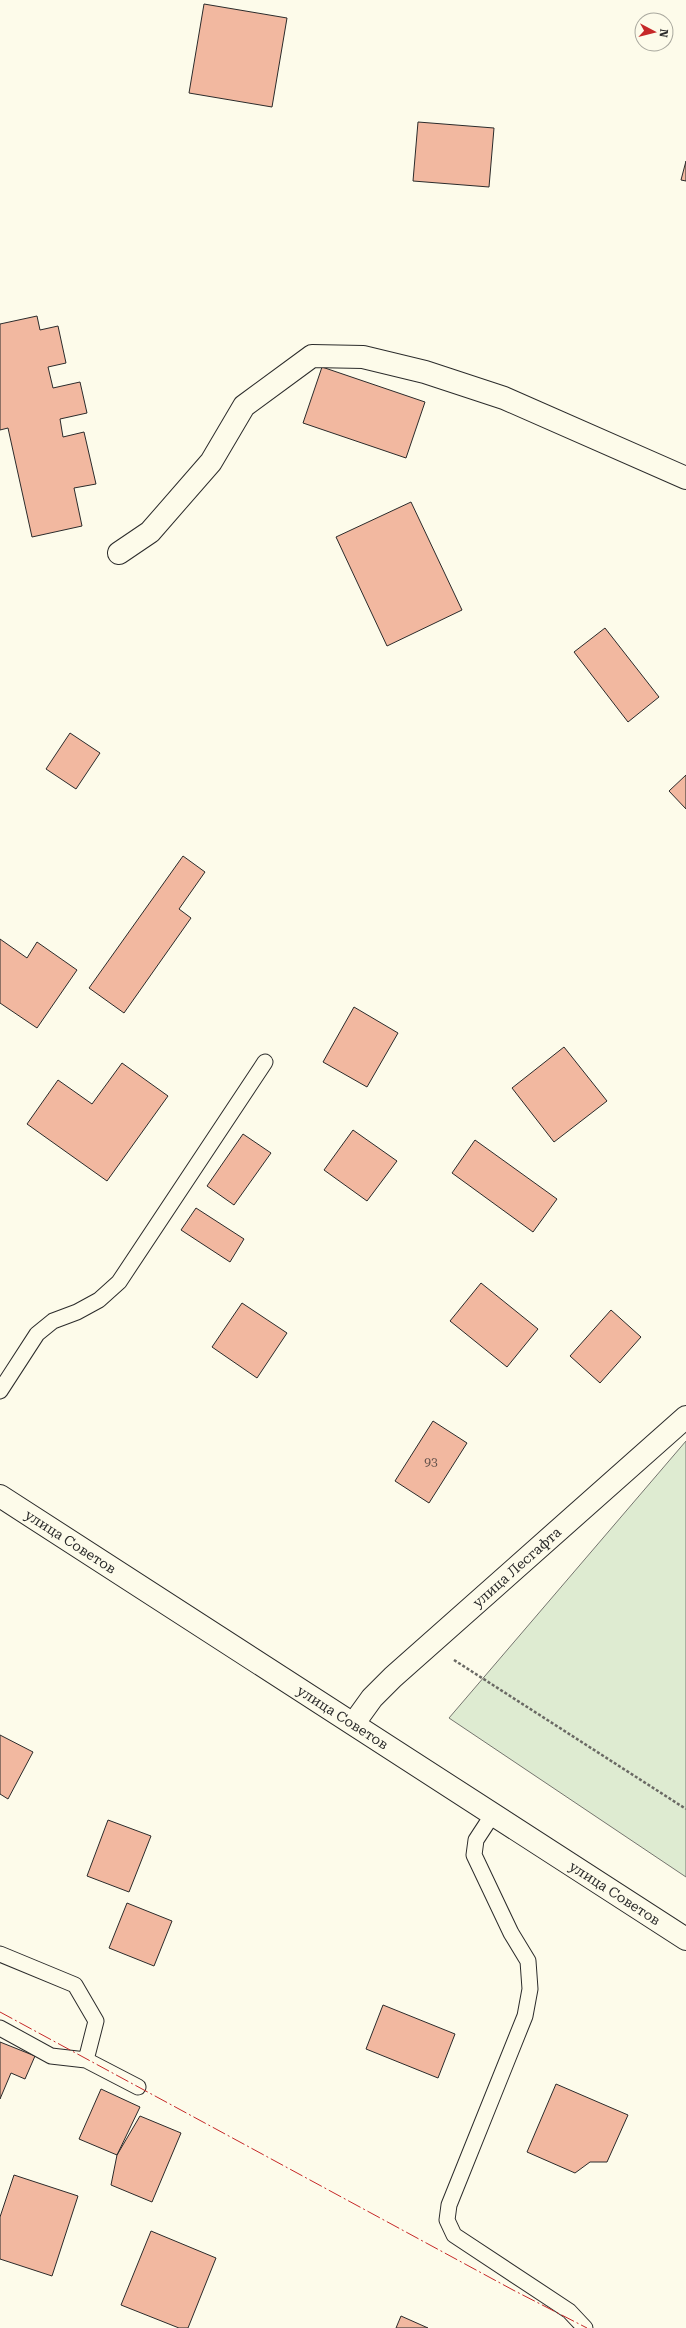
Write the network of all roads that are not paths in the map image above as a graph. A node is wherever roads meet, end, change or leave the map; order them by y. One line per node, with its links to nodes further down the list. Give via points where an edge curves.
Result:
1 (686, 478): 2 (street, via 504,398 432,374 363,358 312,356 244,406 211,462 150,532)
2 (119, 554)
3 (265, 1062): 4 (lane, via 120,1282 99,1300 53,1321 37,1334)
4 (0, 1391)
5 (686, 1417): 7 (street, улица Лесгафта, via 430,1644 372,1698)
6 (0, 1496): 7 (street, улица Советов)
7 (354, 1723): 8 (street, улица Советов)
8 (492, 1814): 9 (street, улица Советов); 14 (lane, via 476,1840 474,1856 511,1933 528,1961 530,1989 525,2016 450,2205 447,2220 454,2236 569,2311)
9 (686, 1939)
10 (0, 1954): 12 (lane, via 75,1985 96,2021)
11 (0, 2028): 12 (lane, via 51,2056)
12 (86, 2060): 13 (lane)
13 (138, 2087)
14 (585, 2328)

